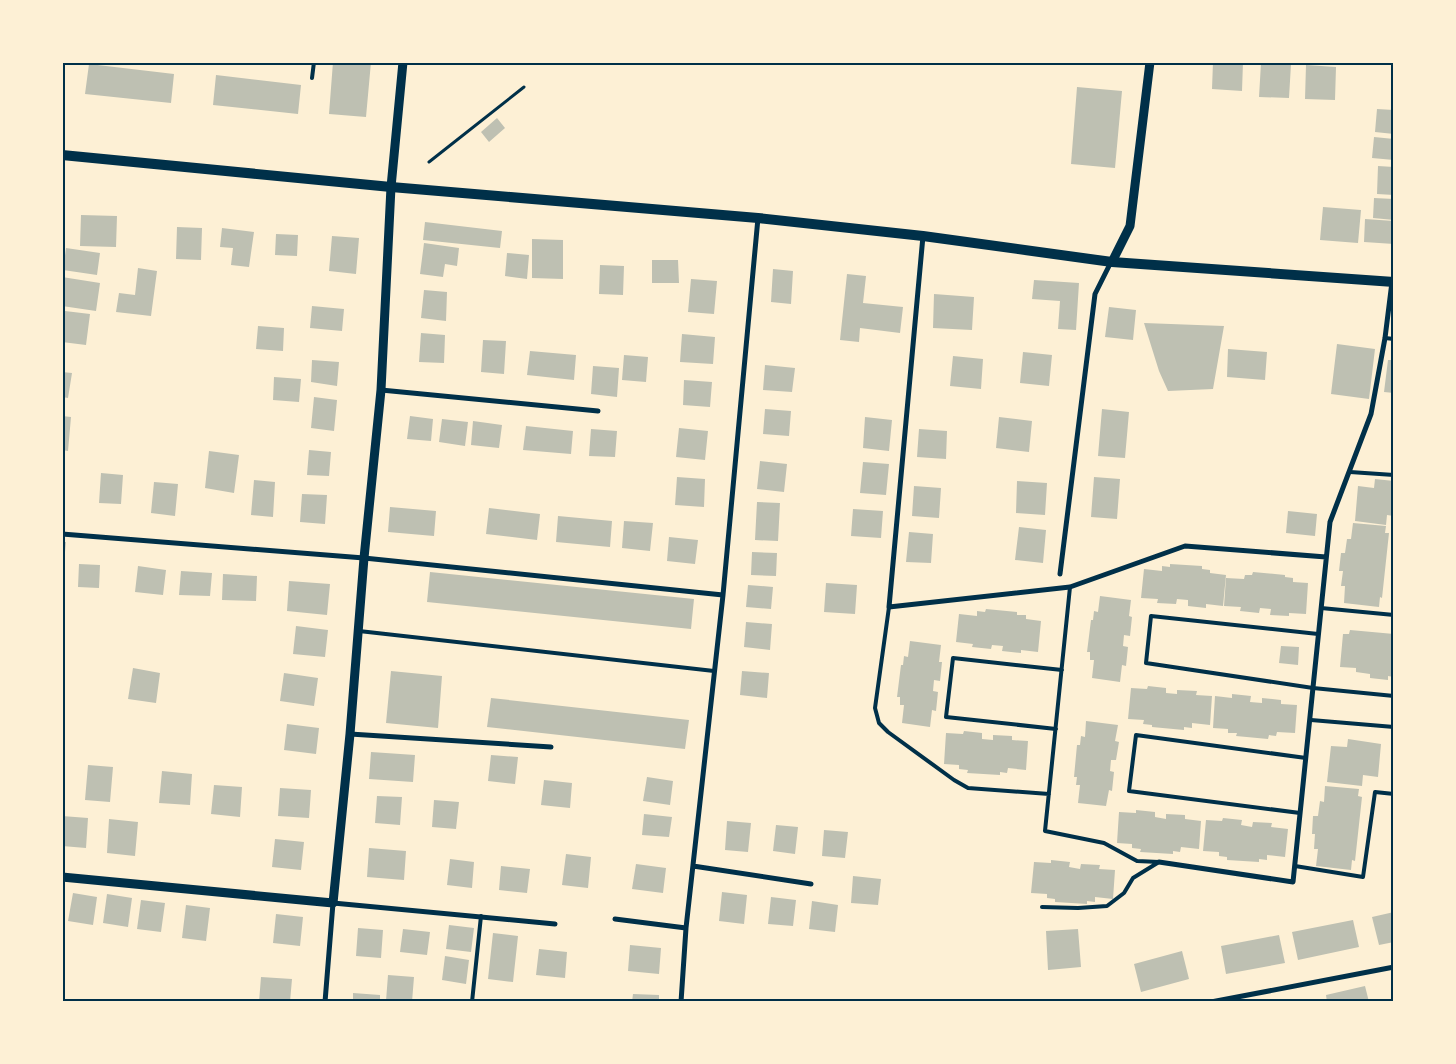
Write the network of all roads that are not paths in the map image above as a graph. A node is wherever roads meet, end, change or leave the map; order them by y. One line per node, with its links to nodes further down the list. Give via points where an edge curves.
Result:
1 (314, 62): 4 (lane)
2 (403, 62): 6 (street)
3 (1150, 62): 9 (street, via 1130,226)
4 (312, 78)
5 (62, 154): 6 (main road)
6 (391, 187): 7 (main road); 13 (street)
7 (758, 218): 8 (main road); 22 (street)
8 (923, 236): 9 (main road); 23 (street)
9 (1112, 262): 10 (main road); 20 (street, via 1095,294)
10 (1393, 282): 11 (street)
11 (1385, 338): 12 (lane); 15 (street, via 1371,414)
12 (1394, 339)
13 (381, 390): 14 (street); 19 (street)
14 (598, 411)
15 (1350, 472): 16 (lane); 18 (street, via 1330,522)
16 (1394, 475)
17 (62, 534): 19 (street)
18 (1326, 557): 21 (street, via 1185,546); 24 (street)
19 (364, 558): 22 (street); 26 (street)
20 (1060, 574)
21 (1070, 587): 23 (street); 28 (lane)
22 (723, 595): 29 (street)
23 (889, 607): 38 (lane, via 875,708 879,723 968,788)
24 (1321, 608): 25 (lane); 27 (street)
25 (1394, 615)
26 (359, 631): 29 (lane); 35 (street)
27 (1318, 634): 30 (street); 30 (lane, via 1152,616 1146,663)
28 (1062, 670): 34 (lane); 34 (lane, via 953,658 946,717)
29 (714, 671): 42 (street)
30 (1313, 688): 31 (lane); 32 (street)
31 (1394, 696)
32 (1311, 720): 33 (lane); 37 (street)
33 (1394, 727)
34 (1056, 729): 38 (lane)
35 (350, 734): 36 (street); 46 (street)
36 (551, 747)
37 (1306, 758): 40 (street); 40 (lane, via 1136,736 1129,791)
38 (1049, 794): 41 (lane, via 1045,831 1104,843 1137,861)
39 (1394, 794): 43 (lane, via 1375,792 1363,877)
40 (1300, 813): 43 (street)
41 (1159, 862): 43 (street, via 1293,882); 47 (lane, via 1133,878 1124,893 1107,906)
42 (693, 866): 45 (street); 51 (street)
43 (1295, 866)
44 (62, 877): 46 (street)
45 (811, 884)
46 (333, 903): 48 (street); 53 (street)
47 (1042, 907)
48 (481, 916): 50 (street); 54 (lane)
49 (615, 919): 51 (street)
50 (555, 924)
51 (686, 928): 55 (street)
52 (1394, 967): 56 (street)
53 (325, 1002)
54 (472, 1002)
55 (681, 1002)
56 (1211, 1002)

